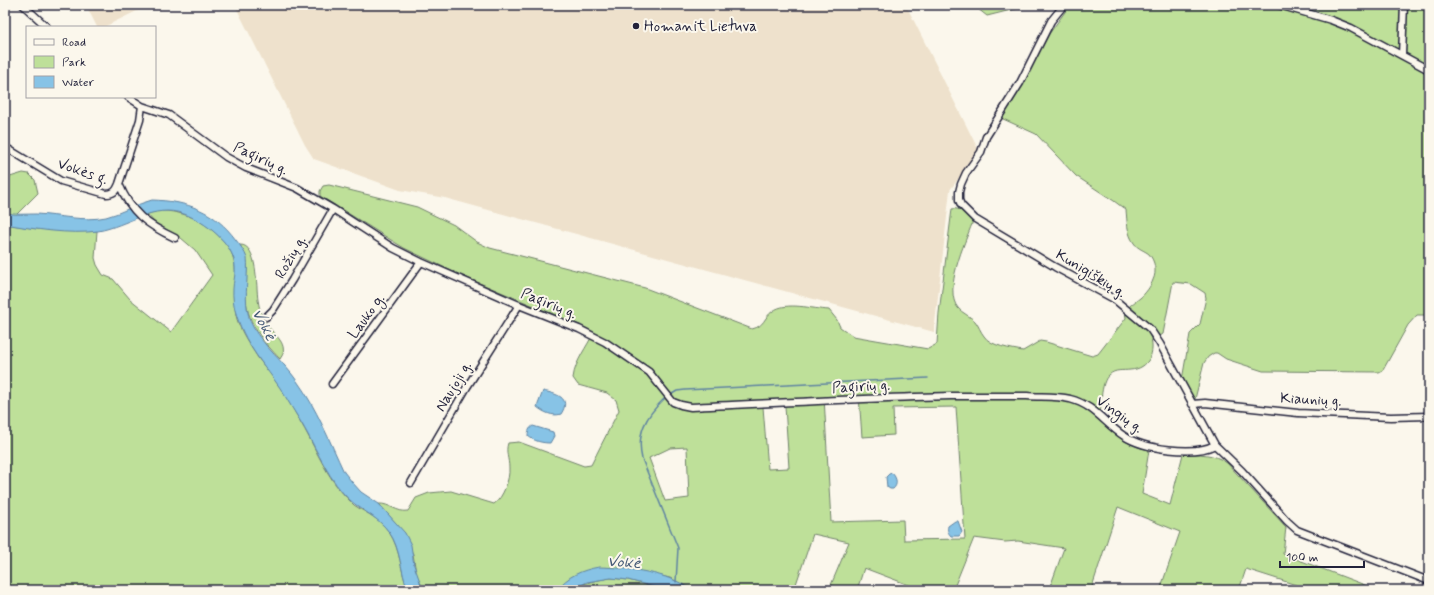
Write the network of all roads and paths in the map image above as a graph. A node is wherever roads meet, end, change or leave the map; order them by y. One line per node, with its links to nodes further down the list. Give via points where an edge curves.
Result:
1 (23, 5): 5 (street)
2 (1064, 5): 19 (street, Kunigiškių g., via 1051,21 1020,82 986,137 981,152 960,184 961,205 975,219 1114,299 1150,329)
3 (1279, 5): 6 (street, via 1344,25)
4 (1404, 5): 6 (street)
5 (45, 26)
6 (1402, 56): 7 (street)
7 (1429, 70)
8 (130, 98): 9 (street, Pagirių g.)
9 (142, 106): 11 (street, Vokės g., via 140,120); 12 (street, Pagirių g., via 169,115 226,157 246,168 297,188)
10 (5, 147): 11 (street, Vokės g., via 61,181 106,194 113,193)
11 (119, 184): 13 (street, via 130,206 140,218)
12 (333, 209): 14 (street, Pagirių g., via 393,248); 16 (street, Rožių g., via 292,280)
13 (175, 238)
14 (421, 262): 15 (street, Pagirių g.); 17 (street, Lauko g.)
15 (519, 305): 18 (street, Pagirių g., via 605,342 649,372 673,402 691,407); 22 (street, Naujoji g.)
16 (266, 317)
17 (332, 384)
18 (986, 395): 21 (street, Vingių g., via 1069,399 1089,406 1125,437 1152,447 1188,450)
19 (1192, 404): 20 (street, Kiaunių g., via 1205,403 1298,413); 21 (street, Kunigiškių g.)
20 (1429, 416)
21 (1215, 445): 23 (street, Kunigiškių g., via 1297,530)
22 (411, 482)
23 (1429, 581)

